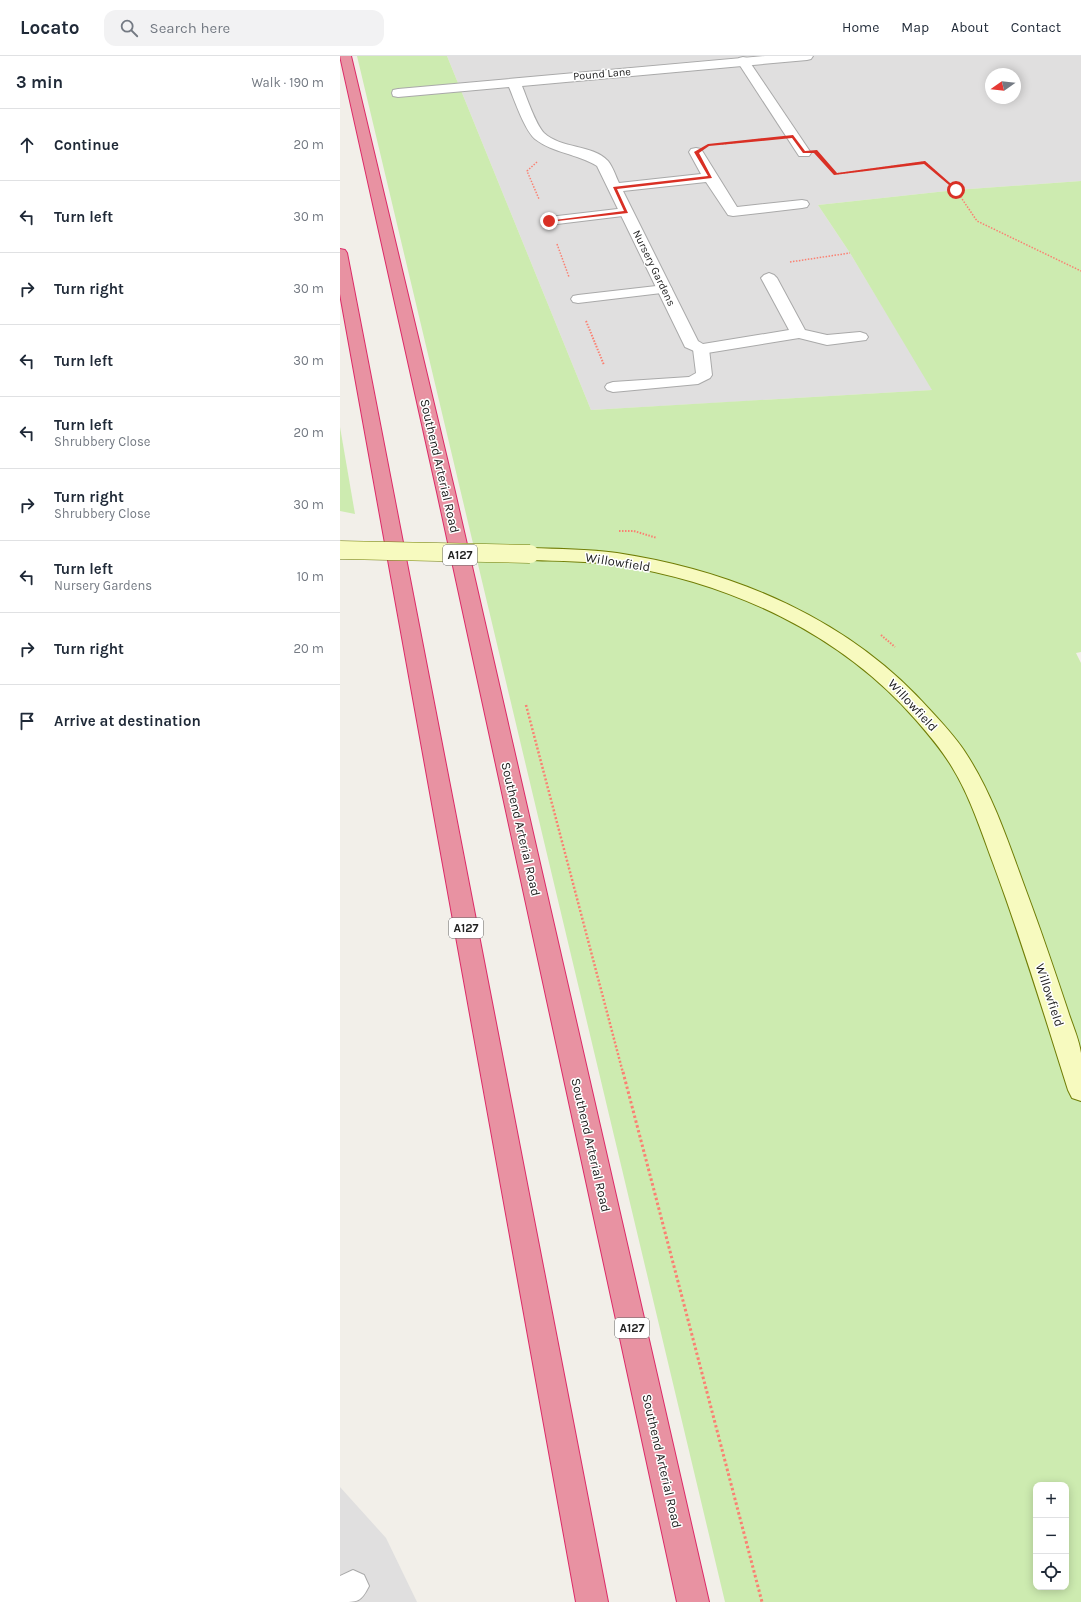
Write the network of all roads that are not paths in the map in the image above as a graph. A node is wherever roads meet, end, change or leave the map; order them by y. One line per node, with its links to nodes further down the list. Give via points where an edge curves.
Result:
1 (345, 56): 24 (highway, Southend Arterial Road / A127, via 446,492)
2 (807, 56): 3 (street, Pound Lane)
3 (743, 61): 4 (street, Pound Lane); 7 (lane)
4 (514, 83): 5 (street, Pound Lane); 9 (street, Nursery Gardens, via 539,135 595,158 603,164)
5 (398, 93)
6 (696, 152): 8 (street)
7 (804, 153)
8 (710, 177): 9 (street); 10 (street, via 733,212)
9 (615, 188): 11 (street, Nursery Gardens)
10 (802, 204)
11 (626, 212): 12 (lane); 15 (street, Nursery Gardens)
12 (549, 221)
13 (340, 253): 23 (highway, A127)
14 (769, 278): 17 (street)
15 (665, 289): 16 (lane); 19 (street, Nursery Gardens, via 691,344)
16 (578, 299)
17 (799, 333): 18 (street, via 827,340); 19 (street)
18 (860, 336)
19 (701, 349): 20 (lane, via 704,375 692,381)
20 (612, 387)
21 (340, 550): 22 (street, Willowfield, bridge, via 530,554 628,561 729,587 788,611 865,658 921,709 964,768 1022,909)
22 (1081, 1090)
23 (592, 1602)
24 (693, 1602)

